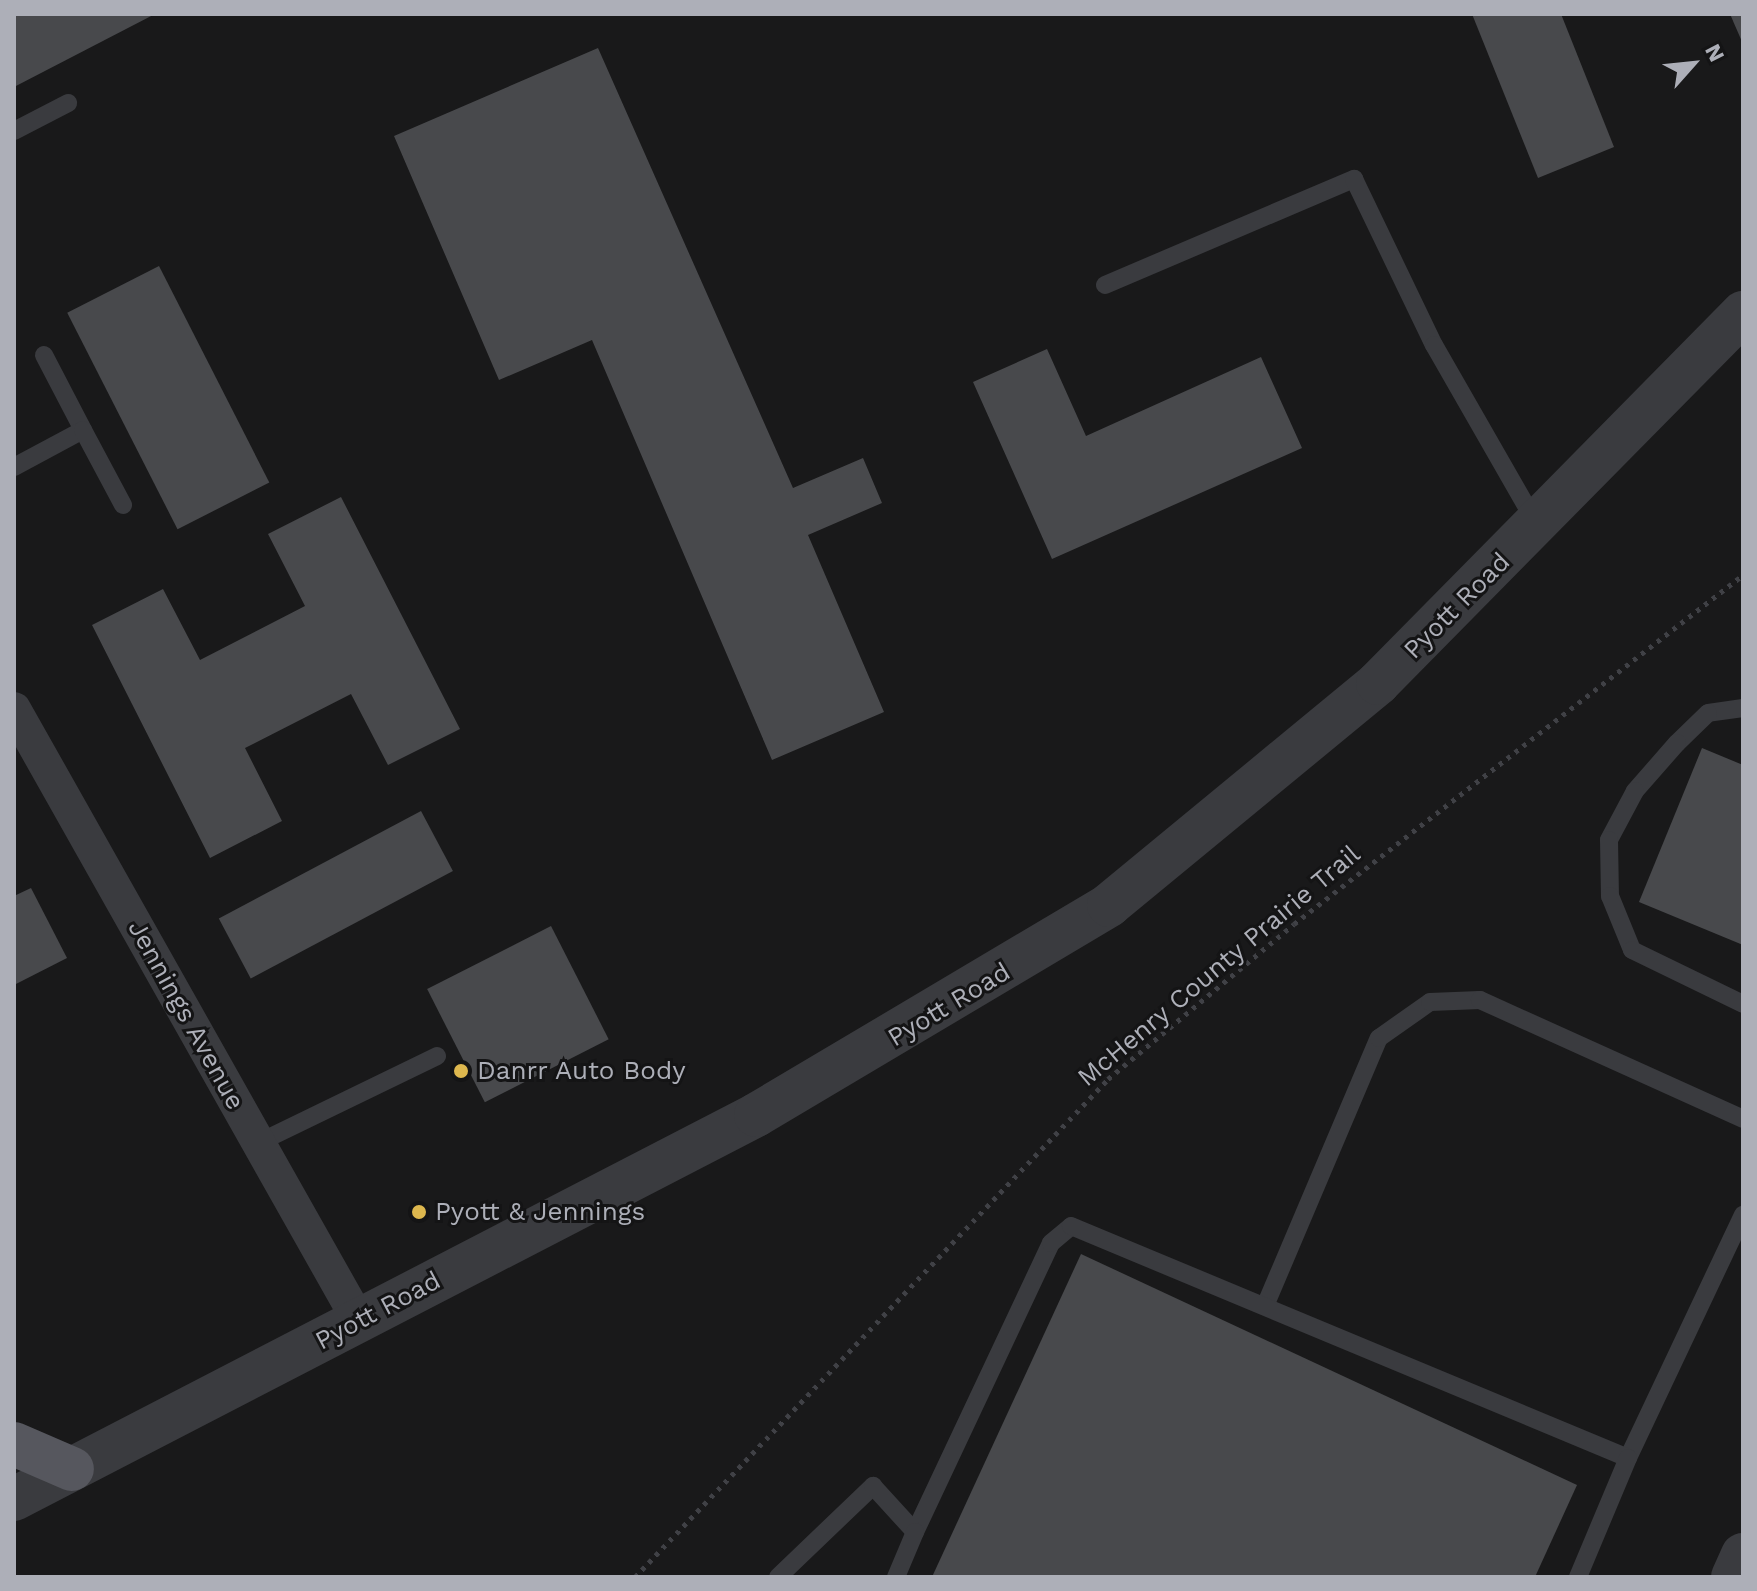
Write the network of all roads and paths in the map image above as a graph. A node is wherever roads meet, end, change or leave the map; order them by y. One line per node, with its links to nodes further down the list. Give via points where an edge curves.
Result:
1 (68, 103): 2 (lane)
2 (14, 131)
3 (1105, 285): 9 (lane, via 1354,179 1434,345)
4 (1743, 313): 9 (street, Pyott Road)
5 (44, 355): 6 (lane)
6 (83, 430): 7 (lane); 8 (lane)
7 (14, 467)
8 (123, 505)
9 (1538, 525): 19 (street, Pyott Road, via 1304,750 1109,905 912,1029)
10 (1743, 575): 26 (path, McHenry County Prairie Trail, via 1294,924 1108,1079)
11 (1743, 708): 13 (lane, via 1708,713 1677,743 1635,791 1609,840 1610,896 1632,950)
12 (14, 709): 16 (street, Jennings Avenue)
13 (1743, 1004)
14 (437, 1056): 16 (lane)
15 (1743, 1119): 18 (lane, via 1480,1000 1430,1002 1379,1038)
16 (258, 1143): 19 (street, Jennings Avenue)
17 (1743, 1215): 21 (lane)
18 (1265, 1306): 21 (lane); 24 (lane, via 1071,1226 1051,1243)
19 (359, 1321): 22 (street, Pyott Road)
20 (14, 1444): 22 (main road)
21 (1628, 1458): 29 (lane)
22 (72, 1469): 23 (street, Pyott Road)
23 (14, 1499)
24 (915, 1532): 27 (lane, via 873,1486); 28 (lane)
25 (1743, 1555): 30 (street)
26 (635, 1577)
27 (778, 1577)
28 (896, 1577)
29 (1578, 1577)
30 (1733, 1577)

